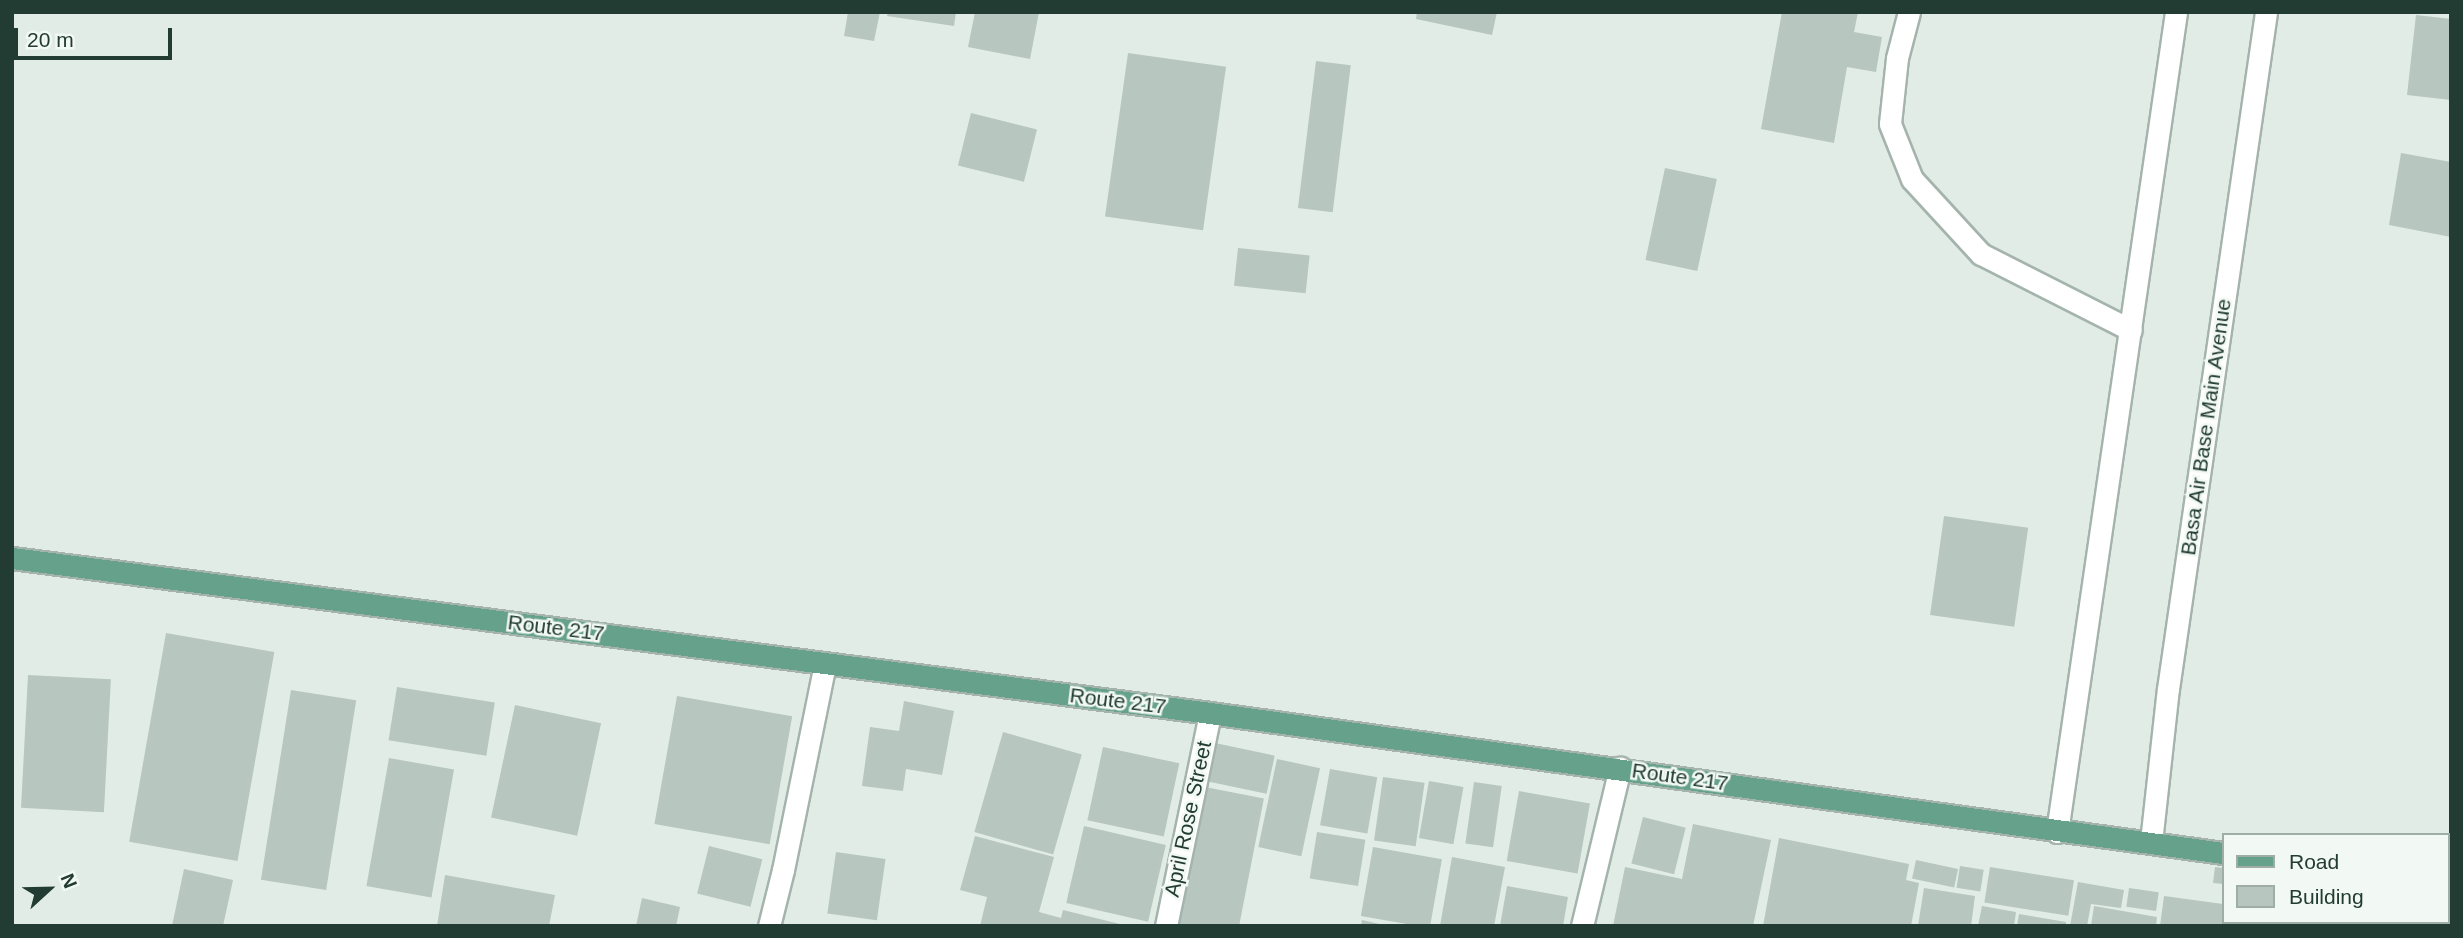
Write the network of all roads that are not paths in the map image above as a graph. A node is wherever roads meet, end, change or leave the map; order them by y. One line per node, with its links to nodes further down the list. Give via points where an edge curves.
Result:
1 (1909, 12): 4 (street, via 1897,58 1890,124 1912,179 1981,254)
2 (2176, 12): 4 (street)
3 (2266, 12): 10 (street, Basa Air Base Main Avenue, via 2168,689)
4 (2131, 330): 9 (street)
5 (12, 558): 6 (main road, Route 217)
6 (825, 663): 7 (main road, Route 217); 12 (street)
7 (1210, 713): 8 (main road, Route 217); 13 (street, April Rose Street)
8 (1620, 768): 9 (main road, Route 217); 14 (street)
9 (2057, 832): 10 (main road, Route 217)
10 (2151, 842): 11 (main road, Route 217)
11 (2222, 853)
12 (769, 926)
13 (1166, 926)
14 (1582, 926)

